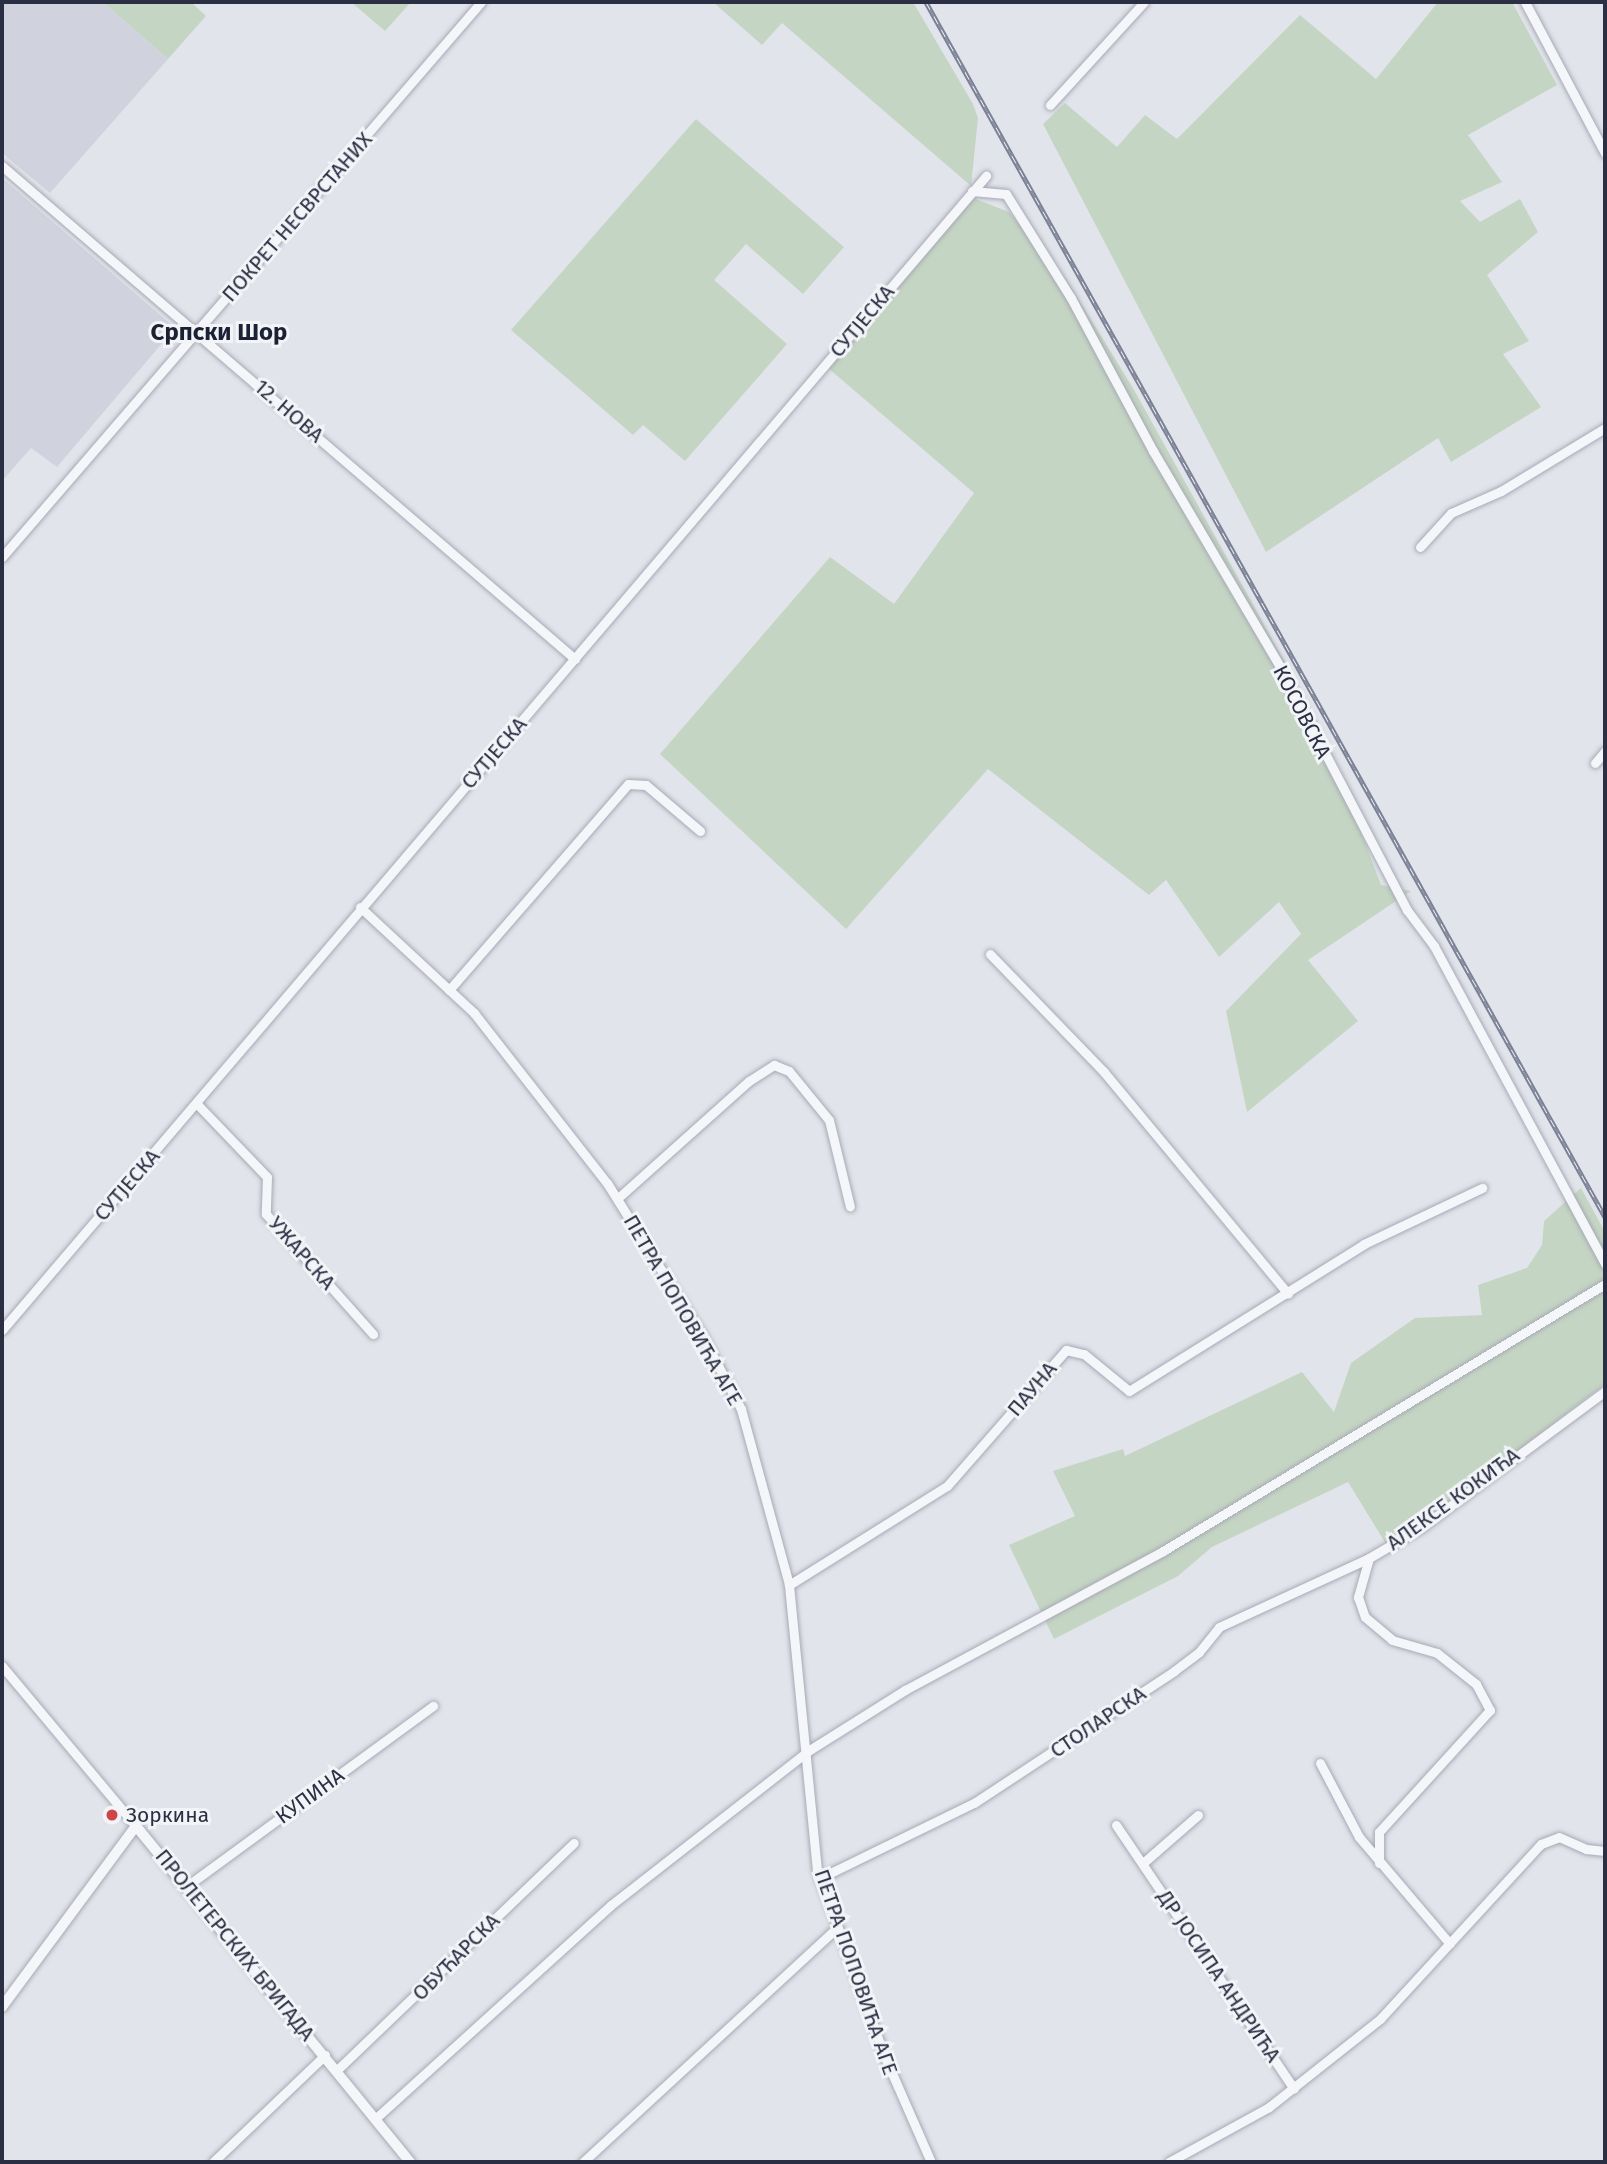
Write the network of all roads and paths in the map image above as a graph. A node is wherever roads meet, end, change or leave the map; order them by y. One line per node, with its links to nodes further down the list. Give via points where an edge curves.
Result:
1 (481, 2): 9 (street, ПОКРЕТ НЕСВРСТАНИХ)
2 (1144, 2): 4 (street)
3 (1525, 2): 5 (street)
4 (1051, 105)
5 (1605, 153)
6 (2, 166): 9 (street, 12. НОВА)
7 (986, 176): 8 (street, СУТЈЕСКА)
8 (972, 191): 13 (street, СУТЈЕСКА); 24 (street, КОСОВСКА, via 1006,194 1071,298 1153,451 1280,667 1407,911 1434,946)
9 (198, 332): 12 (street, ПОКРЕТ НЕСВРСТАНИХ); 13 (street, 12. НОВА)
10 (1605, 428): 11 (street, via 1501,491 1451,513)
11 (1420, 547)
12 (2, 558)
13 (575, 659): 17 (street, СУТЈЕСКА)
14 (1605, 751): 15 (street)
15 (1595, 763)
16 (700, 831): 19 (street, via 646,785 630,782)
17 (360, 907): 19 (street, ПЕТРА ПОПОВИЋА АГЕ); 20 (street, СУТЈЕСКА)
18 (990, 954): 26 (street, via 1104,1072)
19 (449, 990): 22 (street, ПЕТРА ПОПОВИЋА АГЕ, via 474,1013)
20 (197, 1104): 27 (street, СУТЈЕСКА); 28 (street, УЖАРСКА, via 267,1177 266,1214)
21 (1482, 1188): 26 (street, ПАУНА, via 1364,1244)
22 (618, 1198): 23 (street, via 774,1065 789,1071 829,1120); 31 (street, ПЕТРА ПОПОВИЋА АГЕ, via 702,1335 741,1409)
23 (850, 1206)
24 (1605, 1265)
25 (1605, 1284): 34 (street, via 1163,1551 905,1690)
26 (1288, 1294): 31 (street, ПАУНА, via 1129,1391 1084,1354 1066,1350 947,1486)
27 (2, 1329)
28 (373, 1334)
29 (1605, 1391): 30 (street, АЛЕКСЕ КОКИЋА, via 1422,1527)
30 (1370, 1558): 42 (street, АЛЕКСЕ КОКИЋА, via 1358,1597 1365,1617 1391,1640 1437,1653 1476,1684 1490,1710 1378,1832); 43 (street, СТОЛАРСКА, via 1219,1627 1199,1653 1174,1671 974,1803)
31 (789, 1585): 34 (street, ПЕТРА ПОПОВИЋА АГЕ)
32 (2, 1666): 38 (street, ПРОЛЕТЕРСКИХ БРИГАДА)
33 (433, 1706): 44 (street, КУПИНА)
34 (808, 1751): 43 (street, ПЕТРА ПОПОВИЋА АГЕ); 51 (street, via 611,1905)
35 (1320, 1763): 42 (street, via 1359,1837)
36 (1198, 1815): 41 (street)
37 (1116, 1825): 41 (street, ДР ЈОСИПА АНДРИЋА)
38 (136, 1826): 44 (street, ПРОЛЕТЕРСКИХ БРИГАДА); 47 (street)
39 (574, 1843): 49 (street, ОБУЋАРСКА)
40 (1605, 1851): 46 (street, via 1549,1838)
41 (1143, 1863): 50 (street, ДР ЈОСИПА АНДРИЋА)
42 (1379, 1863): 46 (street)
43 (820, 1878): 45 (street, ПЕТРА ПОПОВИЋА АГЕ)
44 (187, 1886): 48 (street, ПРОЛЕТЕРСКИХ БРИГАДА)
45 (836, 1928): 54 (street); 55 (street, ПЕТРА ПОПОВИЋА АГЕ)
46 (1450, 1944): 50 (street, via 1380,2019)
47 (2, 2007)
48 (325, 2055): 49 (street, ПРОЛЕТЕРСКИХ БРИГАДА); 52 (street)
49 (337, 2070): 51 (street, ПРОЛЕТЕРСКИХ БРИГАДА)
50 (1294, 2089): 56 (street)
51 (376, 2118): 53 (street, ПРОЛЕТЕРСКИХ БРИГАДА)
52 (213, 2162)
53 (408, 2162)
54 (583, 2162)
55 (931, 2162)
56 (1169, 2162)

